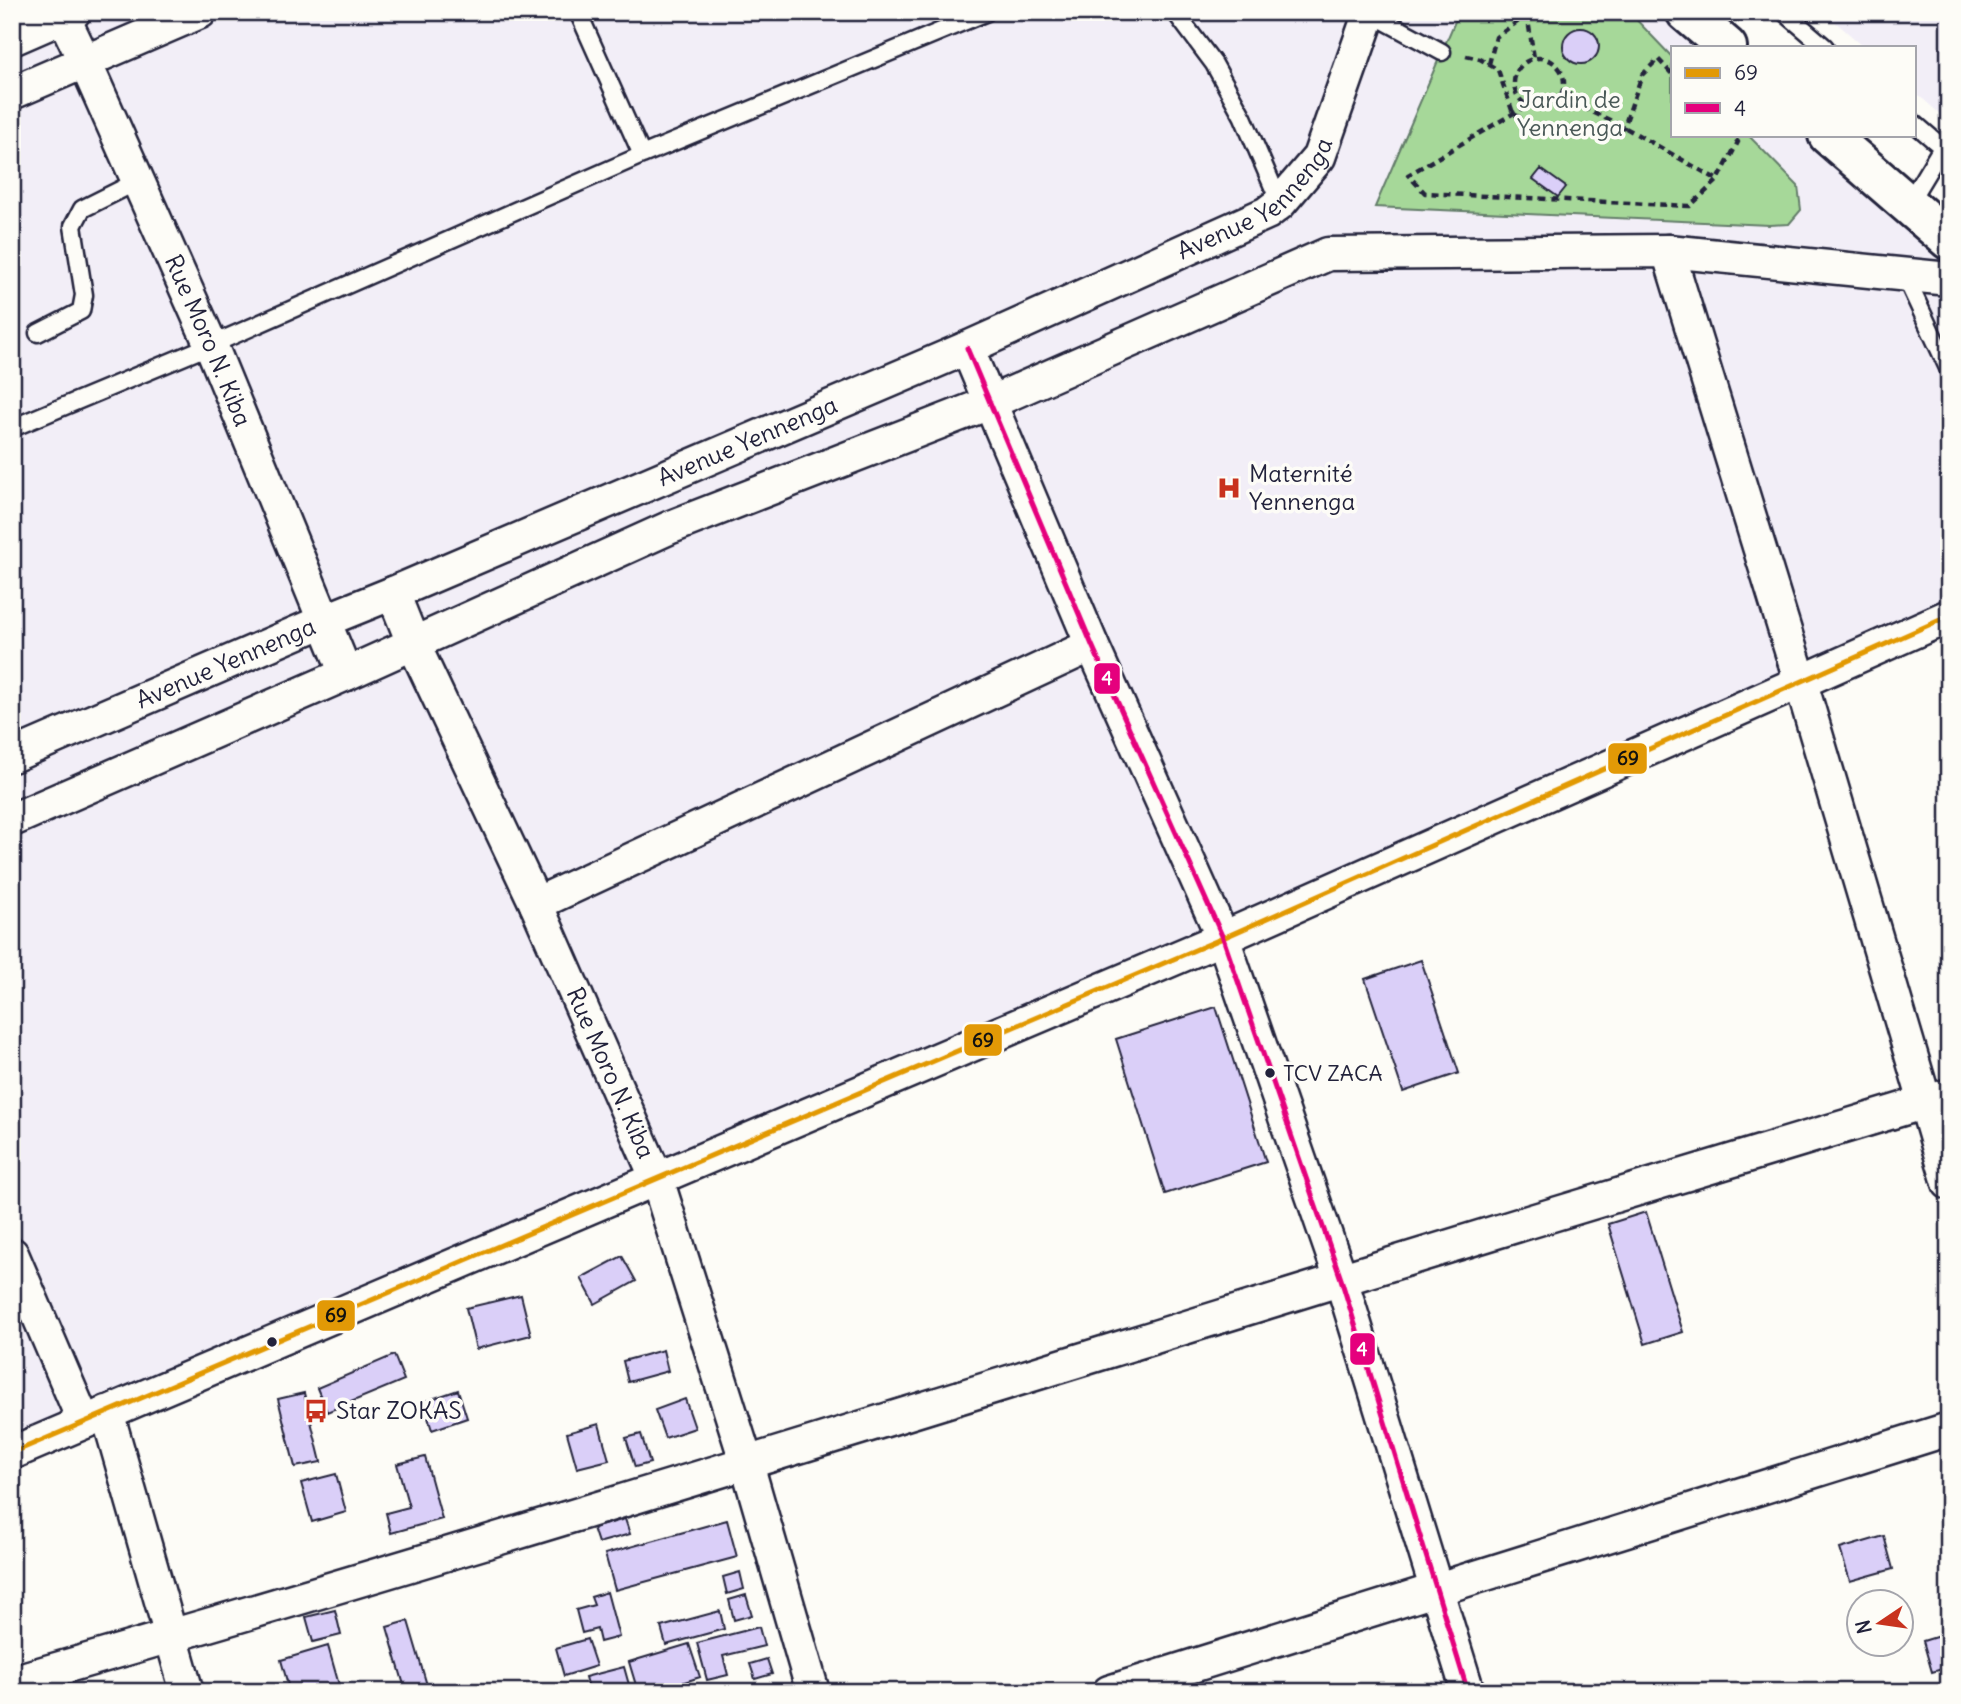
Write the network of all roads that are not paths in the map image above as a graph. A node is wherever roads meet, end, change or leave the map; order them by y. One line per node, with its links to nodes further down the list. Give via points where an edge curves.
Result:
1 (200, 12): 13 (street)
2 (578, 12): 18 (lane)
3 (987, 12): 18 (lane)
4 (1175, 12): 20 (lane, via 1214,64)
5 (1686, 12): 10 (main road)
6 (1784, 12): 11 (lane)
7 (1370, 13): 12 (lane); 20 (street, Avenue Yennenga, via 1319,156)
8 (66, 14): 9 (street); 13 (street, Rue Moro N. Kiba)
9 (12, 39)
10 (1726, 46)
11 (1824, 46)
12 (1442, 52)
13 (85, 62): 14 (street); 19 (street, Rue Moro N. Kiba)
14 (12, 93)
15 (1916, 124): 17 (lane)
16 (1829, 136): 21 (main road)
17 (1946, 142): 21 (lane)
18 (642, 155): 27 (lane)
19 (138, 181): 26 (lane, via 82,209 73,226 84,295 81,311); 27 (street, Rue Moro N. Kiba)
20 (1280, 203): 28 (street, Avenue Yennenga, via 1267,213)
21 (1908, 204): 22 (main road)
22 (1949, 240)
23 (1668, 251): 24 (street); 30 (street, Avenue Yennenga, via 1328,254); 38 (street)
24 (1904, 274): 25 (street); 29 (lane)
25 (1949, 279)
26 (38, 333)
27 (211, 345): 31 (lane); 34 (street, Rue Moro N. Kiba)
28 (967, 348): 30 (street); 32 (street, Avenue Yennenga)
29 (1949, 370)
30 (989, 403): 35 (street, Avenue Yennenga, via 671,527); 36 (street)
31 (12, 428)
32 (393, 593): 34 (street, Avenue Yennenga); 35 (street, Rue Moro N. Kiba)
33 (1949, 616): 38 (street)
34 (326, 620): 37 (street, Rue Moro N. Kiba); 39 (street, Avenue Yennenga)
35 (414, 643): 37 (street, Avenue Yennenga); 41 (street, Rue Moro N. Kiba)
36 (1092, 645): 41 (street); 42 (street)
37 (346, 674): 40 (street, Avenue Yennenga)
38 (1801, 683): 42 (street); 43 (street)
39 (12, 756)
40 (12, 820)
41 (536, 904): 44 (street, Rue Moro N. Kiba)
42 (1223, 937): 44 (street); 47 (street)
43 (1937, 1099): 45 (street); 47 (street)
44 (657, 1179): 48 (street); 51 (street, Rue Moro N. Kiba)
45 (1949, 1182)
46 (12, 1254): 48 (street)
47 (1341, 1279): 51 (street); 52 (street)
48 (95, 1417): 50 (street); 53 (street)
49 (1949, 1429): 52 (street)
50 (12, 1453)
51 (747, 1464): 53 (street); 56 (street, Rue Moro N. Kiba)
52 (1436, 1590): 57 (street); 58 (street)
53 (170, 1637): 54 (street); 55 (street)
54 (12, 1682)
55 (187, 1692)
56 (813, 1692)
57 (1109, 1692)
58 (1468, 1692)

